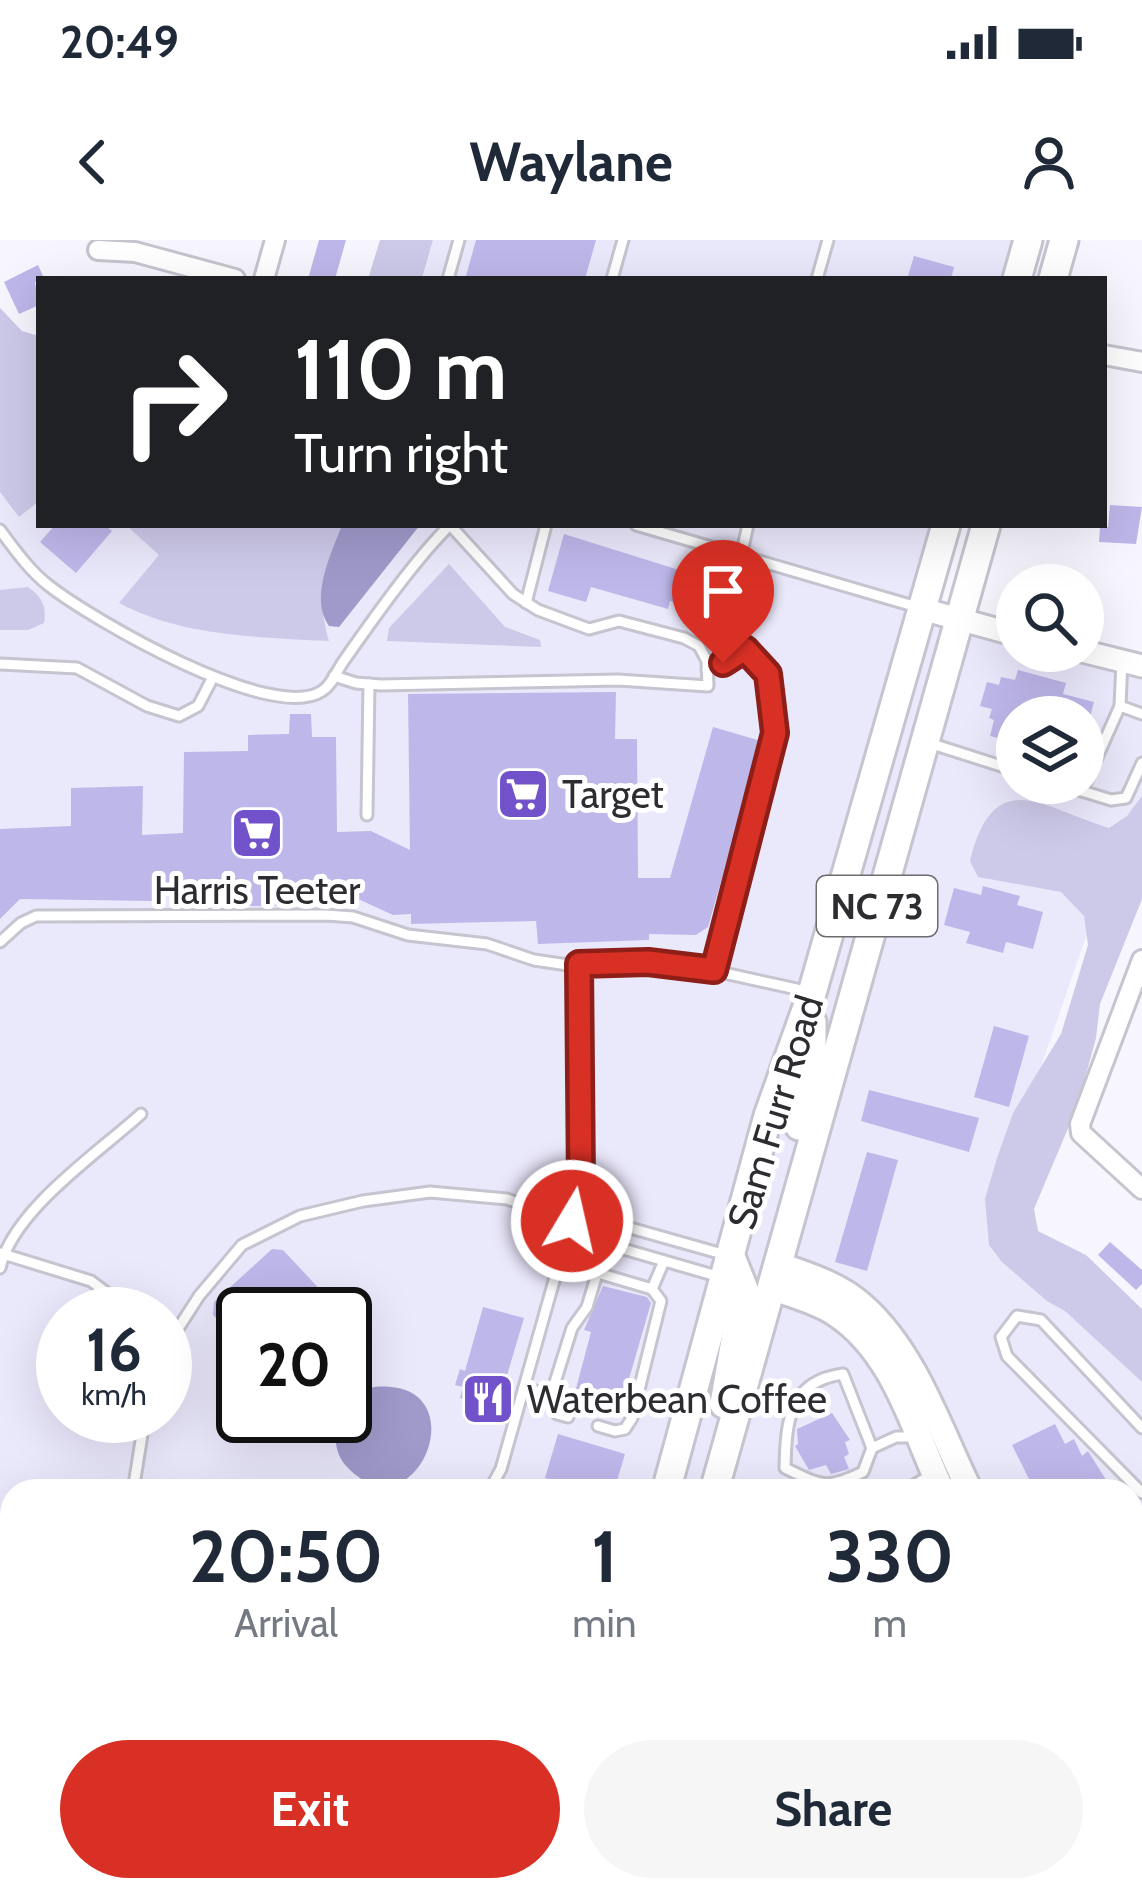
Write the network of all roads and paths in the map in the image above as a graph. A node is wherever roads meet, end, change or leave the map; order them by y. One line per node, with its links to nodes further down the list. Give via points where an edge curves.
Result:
1 (275, 240): 9 (street)
2 (459, 240): 10 (lane)
3 (623, 240): 11 (lane)
4 (828, 240): 12 (lane)
5 (1028, 240): 13 (main road)
6 (1064, 240): 14 (main road)
7 (98, 250): 8 (street)
8 (224, 276)
9 (265, 276)
10 (449, 276)
11 (613, 276)
12 (818, 276)
13 (1018, 276)
14 (1054, 276)
15 (1107, 353): 16 (street)
16 (1142, 362)
17 (448, 528): 34 (lane)
18 (453, 528): 26 (lane)
19 (545, 528): 26 (lane)
20 (646, 528): 25 (lane)
21 (747, 528): 25 (lane)
22 (945, 528): 27 (main road, Sam Furr Road / NC 73)
23 (985, 528): 28 (main road, Sam Furr Road / NC 73)
24 (0, 530): 35 (lane, via 50,587)
25 (739, 557): 27 (lane); 30 (lane, via 730,625)
26 (526, 603): 33 (lane, via 589,629 619,621 684,638 699,646)
27 (922, 609): 28 (street); 49 (main road, Sam Furr Road / NC 73)
28 (958, 619): 29 (street); 39 (main road, Sam Furr Road / NC 73)
29 (996, 629)
30 (745, 649): 33 (lane); 48 (lane, via 768,674 775,733)
31 (1132, 663): 37 (lane)
32 (0, 664): 35 (lane, via 76,668 179,716 198,706)
33 (707, 670): 36 (lane, via 707,686)
34 (334, 676): 35 (lane, via 310,697); 36 (lane)
35 (213, 677)
36 (368, 684): 44 (lane)
37 (1120, 706): 38 (lane); 40 (lane)
38 (1142, 714)
39 (924, 742): 41 (lane); 60 (main road, Sam Furr Road / NC 73)
40 (1104, 742)
41 (996, 764)
42 (1142, 764): 43 (lane, via 1126,798)
43 (1104, 798)
44 (367, 815)
45 (0, 942): 47 (lane, via 36,916 353,916 408,934)
46 (1142, 960): 51 (street, via 1080,1124)
47 (579, 964): 48 (lane); 52 (lane, via 581,1185)
48 (714, 970): 49 (lane)
49 (812, 993): 58 (main road, Sam Furr Road / NC 73, via 768,1116); 60 (main road, via 805,1105 768,1246)
50 (140, 1114): 55 (lane, via 33,1211)
51 (1142, 1189)
52 (572, 1221): 53 (lane); 63 (lane, via 507,1199 430,1192 363,1201 300,1216 242,1245); 64 (lane)
53 (592, 1228): 54 (lane); 58 (lane, via 608,1222)
54 (607, 1244): 56 (lane); 59 (lane)
55 (2, 1254): 57 (lane); 61 (lane)
56 (664, 1261): 58 (lane); 62 (lane)
57 (0, 1268)
58 (728, 1268): 76 (main road, Sam Furr Road / NC 73); 77 (main road, via 744,1289)
59 (598, 1273): 62 (lane); 65 (lane)
60 (777, 1276): 71 (main road, via 859,1332 893,1380); 78 (main road, Sam Furr Road / NC 73); 82 (main road, via 841,1292 880,1324)
61 (99, 1287)
62 (652, 1289): 69 (lane, via 662,1301 632,1418 625,1430)
63 (192, 1305)
64 (544, 1321): 65 (lane); 66 (lane)
65 (572, 1328): 67 (lane)
66 (524, 1388): 67 (lane); 75 (lane)
67 (551, 1395): 68 (lane, via 556,1414)
68 (568, 1417)
69 (598, 1426)
70 (1142, 1428): 83 (lane, via 1041,1320 1017,1316 1001,1337 1007,1356)
71 (918, 1437): 73 (lane); 81 (main road)
72 (141, 1443): 74 (lane)
73 (872, 1448): 79 (lane, via 843,1375 817,1377 785,1430 785,1468); 80 (lane, via 863,1472)
74 (136, 1479)
75 (496, 1479)
76 (669, 1479)
77 (713, 1479)
78 (715, 1479)
79 (807, 1479)
80 (849, 1479)
81 (937, 1479)
82 (964, 1479)
83 (1128, 1479)

